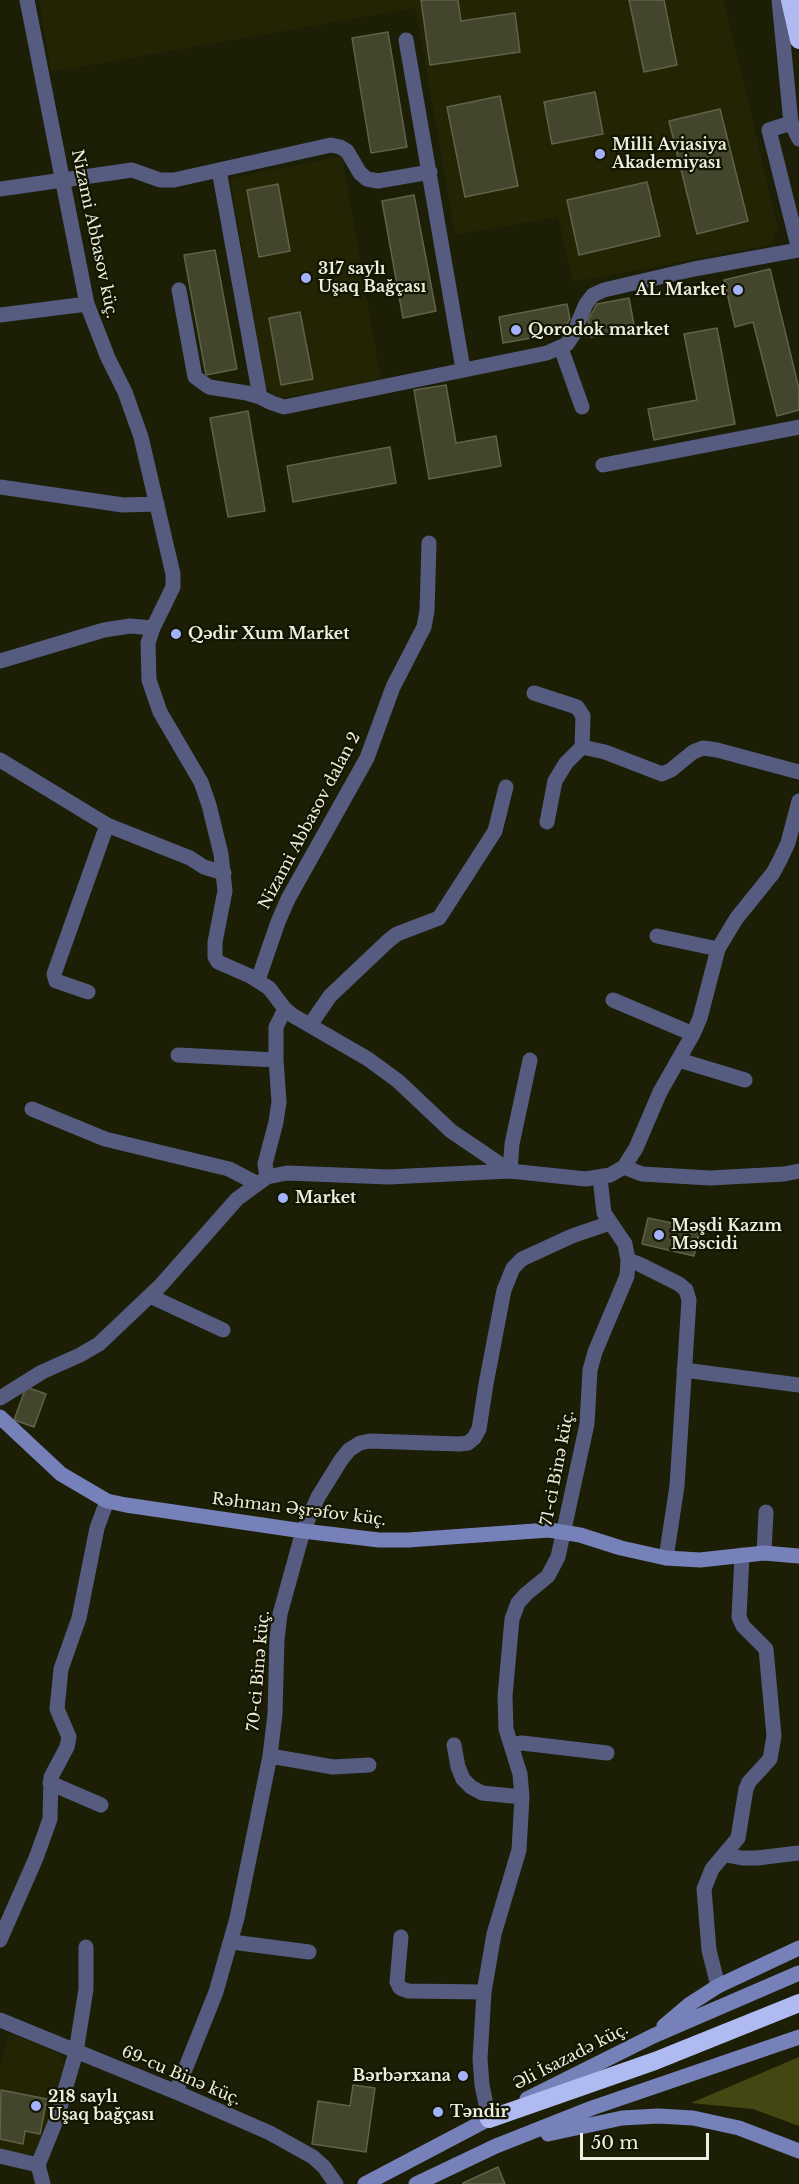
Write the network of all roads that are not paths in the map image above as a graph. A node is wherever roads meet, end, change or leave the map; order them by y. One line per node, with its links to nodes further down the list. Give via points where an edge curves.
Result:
1 (27, 0): 10 (street, Nizami Abbasov küç.)
2 (780, 0): 6 (street)
3 (790, 0): 5 (highway)
4 (406, 40): 9 (street)
5 (799, 40)
6 (791, 123): 7 (street); 12 (street, via 769,130)
7 (799, 139)
8 (219, 170): 9 (street, via 332,145 347,151 367,179 378,181); 10 (street, via 174,180 160,180 132,170); 18 (street)
9 (430, 172): 17 (street)
10 (64, 180): 11 (street); 14 (street, Nizami Abbasov küç.)
11 (0, 189)
12 (799, 250): 16 (street, via 604,290 586,304 573,335)
13 (179, 290): 18 (street, via 195,377 209,387)
14 (87, 304): 15 (street); 23 (street, Nizami Abbasov küç., via 134,416)
15 (0, 315)
16 (561, 348): 17 (street); 19 (street)
17 (463, 369): 18 (street, via 285,406)
18 (260, 398)
19 (582, 407)
20 (799, 428): 21 (street)
21 (603, 465)
22 (0, 486): 23 (street, via 123,505)
23 (157, 504): 25 (street, Nizami Abbasov küç., via 173,581)
24 (429, 543): 38 (street, Nizami Abbasov dalan 2, via 424,627 393,687 367,758 288,899)
25 (153, 628): 26 (street, via 104,630); 35 (street, Nizami Abbasov küç., via 148,643 149,680 160,712 201,782)
26 (0, 661)
27 (534, 693): 28 (street, via 577,707 584,716)
28 (582, 747): 30 (street, via 662,774 703,748); 33 (street, via 555,781)
29 (0, 760): 34 (street)
30 (799, 772)
31 (506, 787): 42 (street, via 495,831 439,918 388,941 330,996)
32 (799, 801): 37 (street, via 788,843 773,873 736,919)
33 (547, 822)
34 (107, 825): 35 (street); 39 (street, via 54,974 56,981)
35 (224, 873): 38 (street, Nizami Abbasov küç., via 215,957 224,966)
36 (657, 936): 37 (street)
37 (718, 949): 43 (street)
38 (258, 980): 41 (street, Nizami Abbasov küç.)
39 (88, 992)
40 (613, 1000): 43 (street)
41 (285, 1009): 42 (street, Nizami Abbasov küç.); 45 (street, via 276,1027)
42 (310, 1025): 51 (street, Nizami Abbasov küç., via 368,1059 398,1081 451,1131)
43 (693, 1034): 47 (street)
44 (178, 1055): 45 (street)
45 (276, 1060): 54 (street, via 279,1102)
46 (530, 1060): 51 (street)
47 (679, 1060): 48 (street); 50 (street)
48 (745, 1080)
49 (33, 1109): 54 (street, via 105,1139)
50 (624, 1167): 52 (street, via 642,1174 710,1178); 53 (street)
51 (510, 1171): 53 (street, Nizami Abbasov küç.); 54 (street, via 389,1177 287,1173)
52 (799, 1171)
53 (600, 1178): 55 (street, 71-ci Binə küç., via 601,1200)
54 (262, 1180): 57 (street, via 228,1208)
55 (610, 1223): 56 (street, 71-ci Binə küç., via 625,1244); 65 (street, 70-ci Binə küç., via 522,1259 513,1268 504,1290 479,1429 474,1438 459,1444 360,1443 349,1450 331,1474)
56 (627, 1260): 59 (street, via 686,1290 689,1300); 66 (street, 71-ci Binə küç., via 627,1276 590,1371 587,1425)
57 (150, 1296): 58 (street); 61 (street, via 99,1344)
58 (223, 1330)
59 (684, 1370): 60 (street); 70 (street, via 677,1486)
60 (799, 1385)
61 (0, 1398)
62 (0, 1417): 63 (main road, Rəhman Əşrəfov küç., via 55,1470)
63 (107, 1501): 65 (main road, Rəhman Əşrəfov küç.); 76 (street, via 97,1528 79,1618 61,1668 57,1709 69,1737)
64 (766, 1512): 67 (street)
65 (303, 1531): 66 (main road, Rəhman Əşrəfov küç., via 398,1540 531,1530); 74 (street, 70-ci Binə küç., via 280,1614)
66 (564, 1532): 70 (main road, Rəhman Əşrəfov küç.); 72 (street, 71-ci Binə küç., via 553,1569 518,1603 512,1619 506,1696 506,1728)
67 (764, 1553): 68 (main road, Rəhman Əşrəfov küç.); 69 (main road, Rəhman Əşrəfov küç.)
68 (742, 1555): 70 (main road, Rəhman Əşrəfov küç., via 700,1560); 80 (street, via 739,1617 766,1648 774,1736 770,1759 746,1789 738,1838)
69 (799, 1556)
70 (666, 1558)
71 (454, 1744): 77 (street, via 458,1767 471,1787 482,1793)
72 (511, 1745): 73 (street); 77 (street, 71-ci Binə küç.)
73 (607, 1753)
74 (270, 1756): 75 (street, via 333,1767); 83 (street, 70-ci Binə küç.)
75 (369, 1765)
76 (50, 1783): 78 (street); 82 (street, via 50,1819)
77 (522, 1797): 89 (street, 71-ci Binə küç., via 519,1850 494,1934)
78 (101, 1805)
79 (799, 1853): 80 (street, via 757,1858)
80 (726, 1855): 88 (street, via 712,1869 704,1889 709,1950)
81 (401, 1937): 89 (street, via 397,1982 400,1988)
82 (0, 1940)
83 (232, 1942): 86 (street); 95 (street, 70-ci Binə küç.)
84 (86, 1947): 94 (street, via 86,1989)
85 (799, 1948): 88 (main road)
86 (309, 1952)
87 (799, 1973): 92 (main road, Əli İsazadə küç.)
88 (718, 1986): 92 (main road)
89 (484, 1992): 96 (street, 71-ci Binə küç., via 480,2059)
90 (799, 2003): 96 (highway, via 655,2061)
91 (0, 2020): 94 (street, 69-cu Binə küç.)
92 (653, 2036): 96 (main road, Əli İsazadə küç.)
93 (799, 2037): 97 (main road, via 592,2108)
94 (76, 2052): 95 (street, 69-cu Binə küç.); 100 (street, via 57,2118)
95 (176, 2092): 102 (street, 69-cu Binə küç., via 303,2150 324,2167)
96 (489, 2119): 103 (main road, Əli İsazadə küç.)
97 (496, 2146): 98 (main road, via 622,2118 658,2116 693,2118 738,2128); 104 (main road)
98 (799, 2151)
99 (0, 2156): 100 (street)
100 (38, 2165): 101 (street)
101 (43, 2184)
102 (336, 2184)
103 (365, 2184)
104 (416, 2184)

